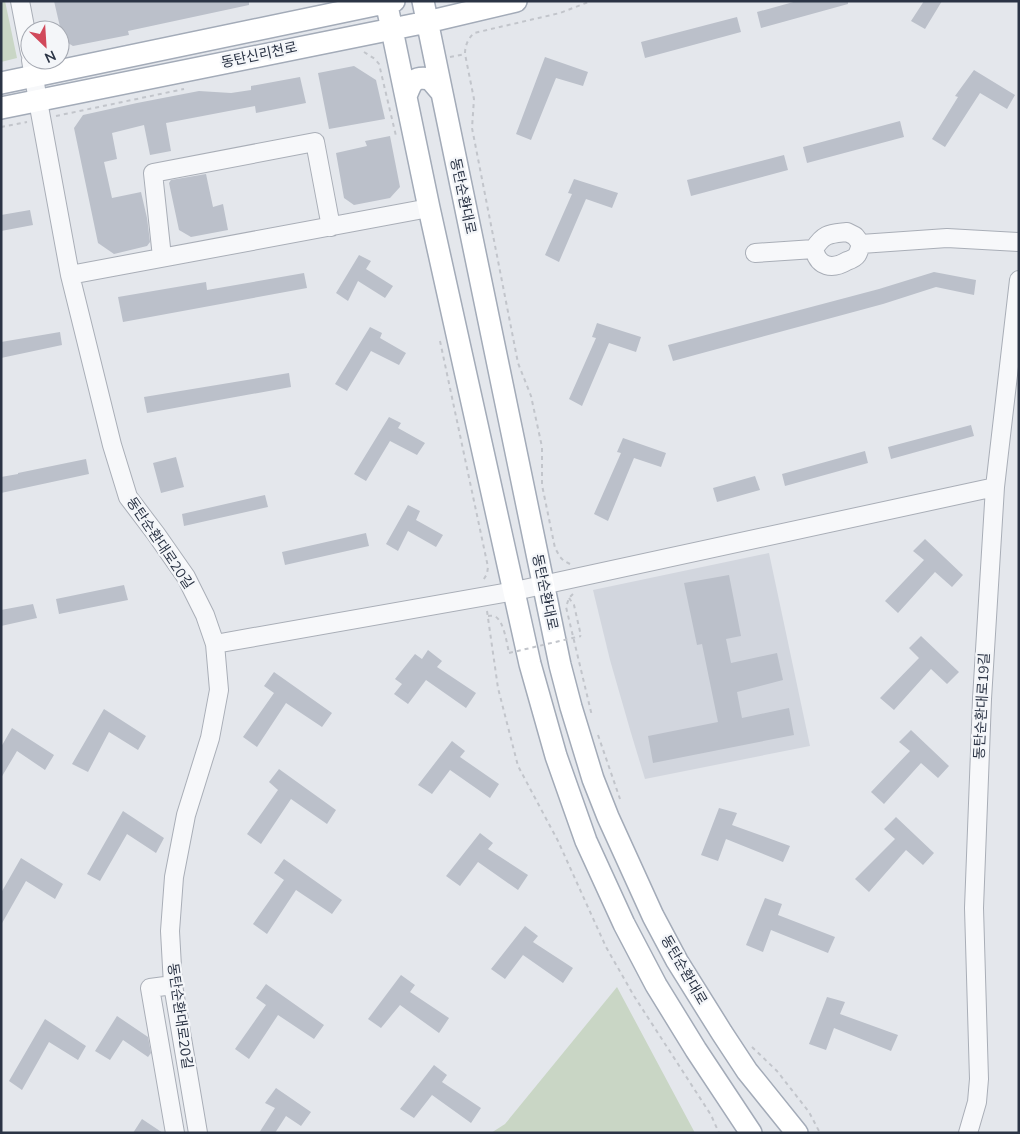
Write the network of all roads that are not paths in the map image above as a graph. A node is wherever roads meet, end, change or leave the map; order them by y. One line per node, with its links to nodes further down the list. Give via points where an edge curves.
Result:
1 (20, 1): 6 (street)
2 (389, 2): 5 (main road, 동탄신리천로); 7 (main road)
3 (512, 2): 4 (main road, 동탄신리천로)
4 (425, 11): 7 (main road, 동탄신리천로); 13 (main road, 동탄순환대로)
5 (310, 19): 8 (main road, via 320,21 326,27 326,36); 9 (main road, 동탄신리천로)
6 (24, 20)
7 (392, 29): 8 (main road, 동탄신리천로); 14 (main road)
8 (315, 44): 15 (main road, 동탄신리천로)
9 (70, 61)
10 (28, 70): 12 (main road, 동탄신리천로)
11 (32, 70): 15 (street, 동탄순환대로20길)
12 (1, 83)
13 (442, 93): 14 (main road, via 430,79 420,77 412,82); 27 (main road, 동탄순환대로)
14 (406, 96): 17 (main road)
15 (38, 101): 16 (main road, 동탄신리천로); 24 (street, 동탄순환대로20길)
16 (1, 108)
17 (429, 208): 18 (street); 28 (main road)
18 (331, 227): 23 (street); 23 (street, via 315,142 153,173)
19 (1019, 242): 20 (street, via 946,238)
20 (861, 244): 21 (street, via 856,236 847,232 828,234); 21 (street, via 857,256 843,264 828,266 820,262)
21 (814, 249): 22 (street)
22 (755, 253)
23 (162, 258): 24 (street)
24 (70, 276): 29 (street, 동탄순환대로20길, via 128,497 186,576)
25 (1019, 280): 26 (street, 동탄순환대로19길)
26 (995, 487): 27 (street); 35 (street, 동탄순환대로19길, via 974,908 979,1079 977,1102)
27 (544, 585): 28 (street); 34 (main road, 동탄순환대로, via 560,665 583,748 608,818 653,916 694,990 747,1071)
28 (514, 591): 29 (street); 33 (main road, via 530,664 556,756 586,841 656,985)
29 (215, 644): 30 (street, 동탄순환대로20길, via 218,690 210,738 186,815 174,877 170,931)
30 (172, 985): 31 (street, via 150,988); 32 (street, 동탄순환대로20길)
31 (175, 1133)
32 (198, 1133)
33 (750, 1133)
34 (797, 1133)
35 (968, 1133)

